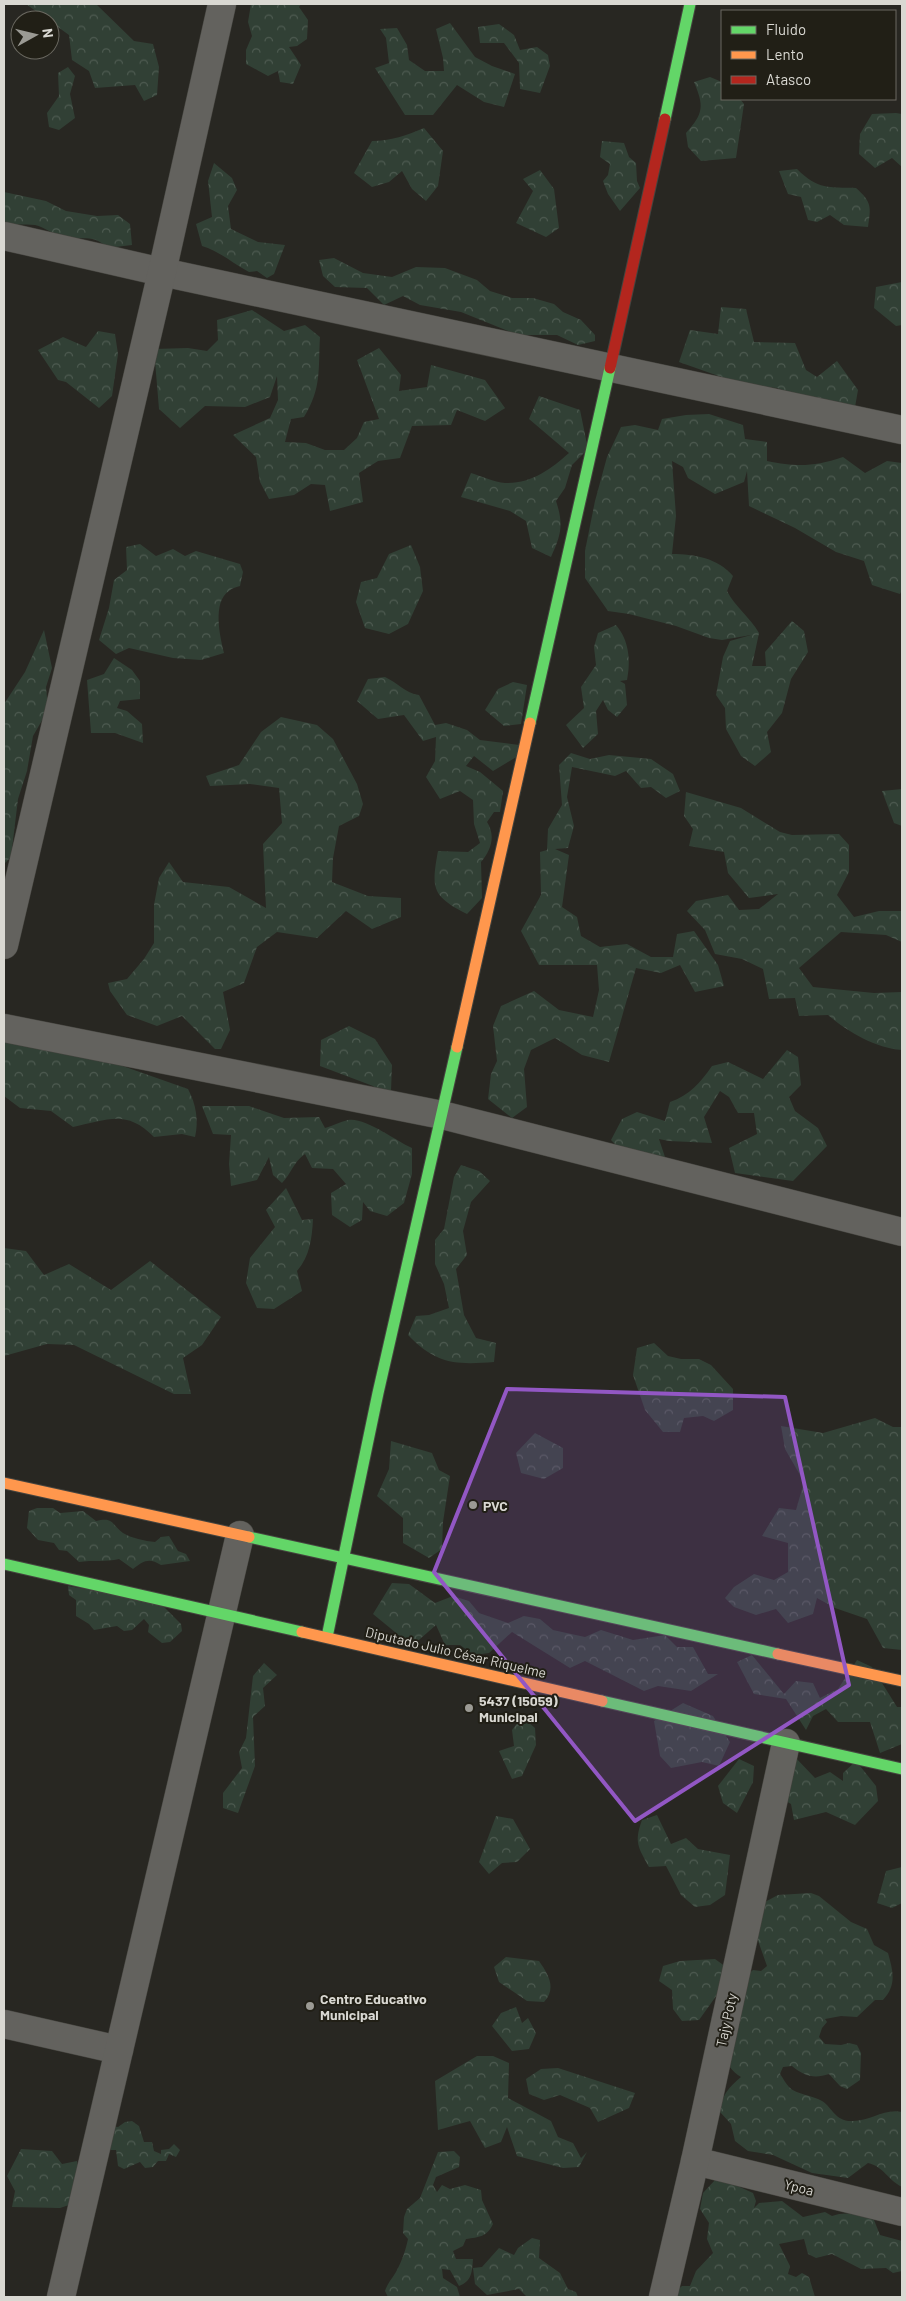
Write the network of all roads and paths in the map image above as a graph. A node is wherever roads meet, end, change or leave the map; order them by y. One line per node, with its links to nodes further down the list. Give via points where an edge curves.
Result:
1 (222, 4): 4 (street)
2 (690, 4): 5 (street)
3 (4, 236): 4 (street)
4 (162, 272): 5 (street); 7 (street)
5 (612, 367): 6 (street); 9 (street)
6 (902, 430)
7 (4, 945)
8 (4, 1028): 9 (street)
9 (442, 1115): 10 (street); 13 (street)
10 (902, 1232)
11 (4, 1483): 12 (street)
12 (240, 1536): 13 (street); 15 (street)
13 (343, 1556): 16 (street); 17 (street)
14 (4, 1564): 15 (street, Diputado Julio César Riquelme)
15 (222, 1613): 16 (street, Diputado Julio César Riquelme); 21 (street)
16 (327, 1637): 18 (street, Diputado Julio César Riquelme)
17 (902, 1681)
18 (786, 1743): 19 (street, Diputado Julio César Riquelme); 22 (street, Tajy Poty)
19 (902, 1769)
20 (4, 2024): 21 (street)
21 (119, 2050): 24 (street)
22 (695, 2161): 23 (street, Ypoa); 25 (street, Tajy Poty)
23 (902, 2212)
24 (61, 2297)
25 (663, 2297)

